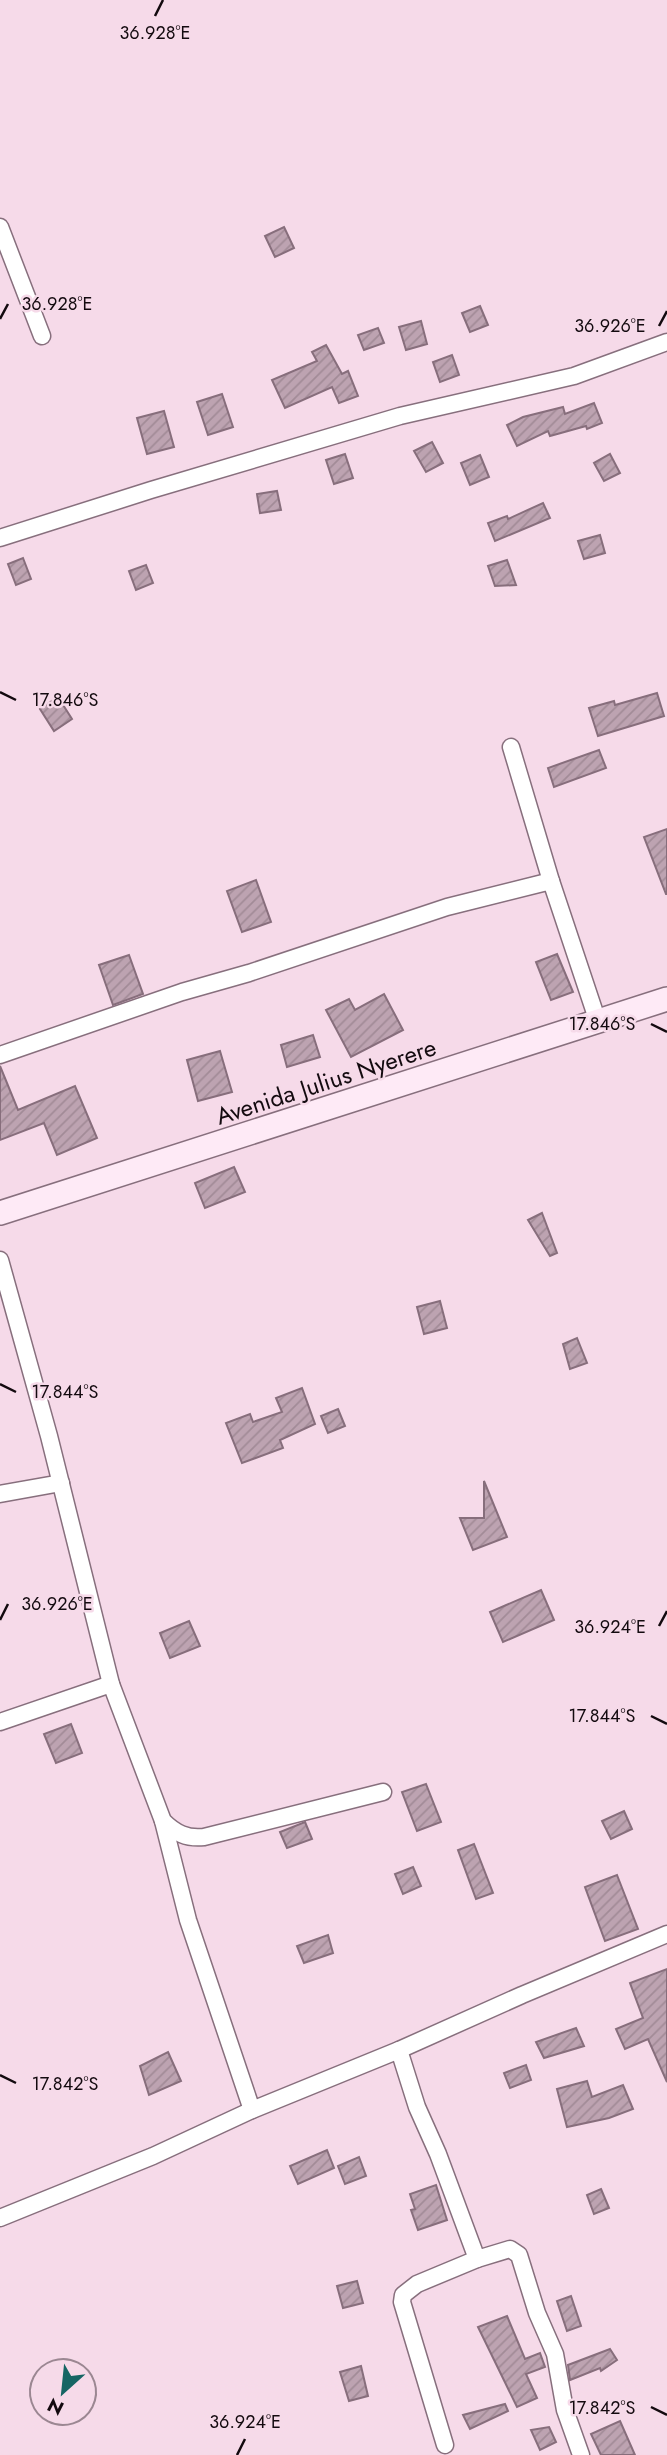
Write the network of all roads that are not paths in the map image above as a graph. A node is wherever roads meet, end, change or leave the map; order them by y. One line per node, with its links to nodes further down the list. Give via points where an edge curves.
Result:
1 (0, 227): 2 (street)
2 (42, 336)
3 (667, 342): 4 (street, via 574,376 400,416)
4 (0, 538)
5 (511, 747): 6 (street)
6 (551, 881): 8 (street); 9 (street, via 447,907)
7 (667, 999): 8 (street, Avenida Julius Nyerere)
8 (598, 1022): 10 (street, Avenida Julius Nyerere)
9 (0, 1055)
10 (0, 1213)
11 (0, 1260): 12 (street)
12 (61, 1483): 13 (street); 14 (street)
13 (0, 1494)
14 (111, 1684): 15 (street); 17 (street)
15 (0, 1722)
16 (383, 1792): 17 (street, via 204,1837 180,1834)
17 (163, 1821): 20 (street, via 188,1920)
18 (667, 1934): 19 (street)
19 (399, 2050): 20 (street); 22 (street)
20 (253, 2110): 21 (street)
21 (0, 2218)
22 (477, 2259): 23 (street, via 417,2284 403,2295); 24 (street, via 510,2249 519,2255 555,2354 565,2410)
23 (445, 2445)
24 (581, 2455)

